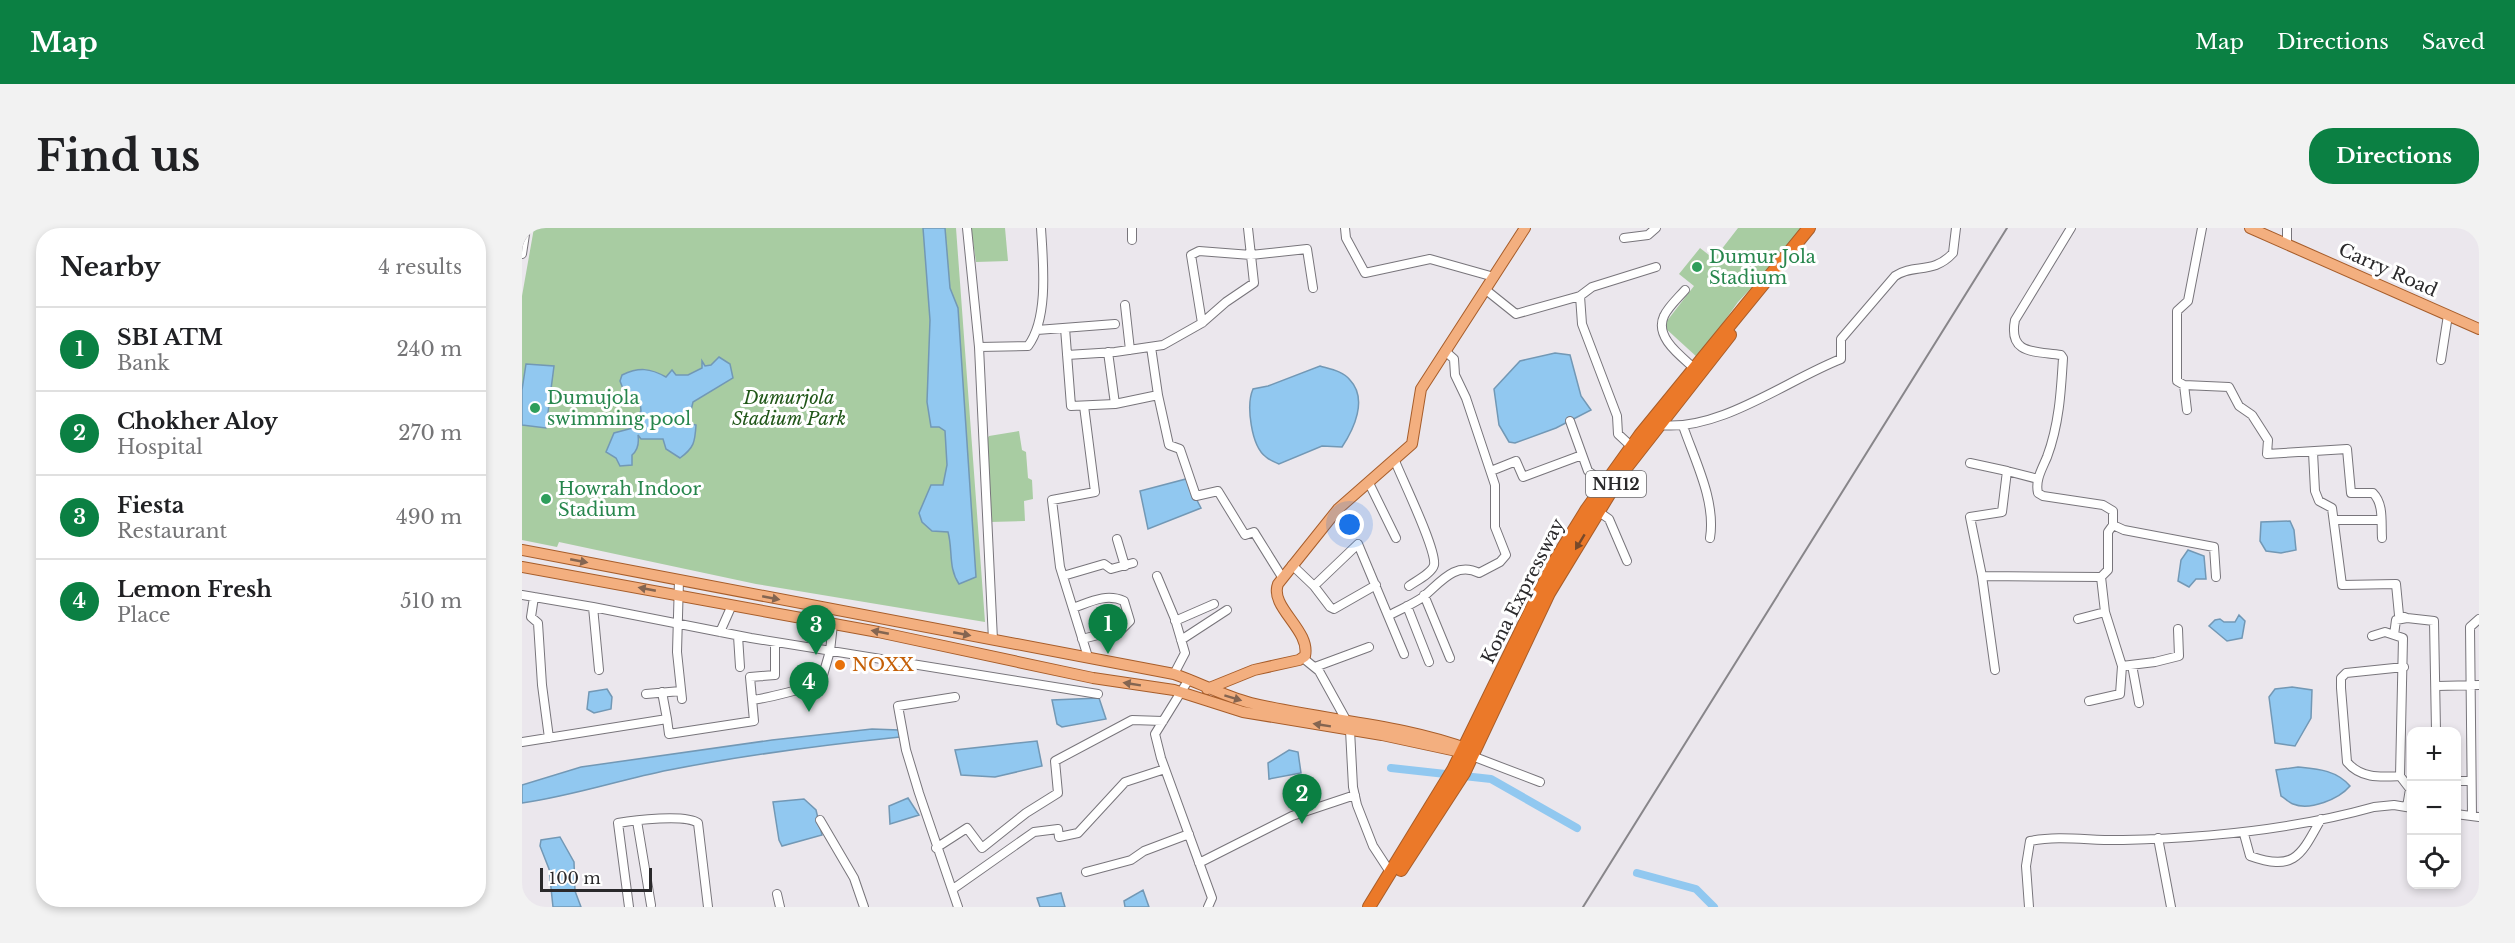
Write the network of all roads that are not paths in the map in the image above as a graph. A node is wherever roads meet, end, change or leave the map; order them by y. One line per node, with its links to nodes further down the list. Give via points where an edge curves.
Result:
1 (526, 228): 19 (street)
2 (967, 228): 35 (street)
3 (1041, 228): 32 (street, via 1043,283)
4 (1132, 228): 17 (street)
5 (1248, 228): 20 (street)
6 (1345, 228): 22 (street, via 1346,238 1365,273 1430,259)
7 (1525, 228): 22 (main road)
8 (1656, 228): 16 (street, via 1648,235)
9 (1809, 228): 41 (highway, Kona Expressway / NH12)
10 (1819, 228): 48 (highway, Kona Expressway / NH12)
11 (1956, 228): 49 (street, via 1953,253 1935,267 1895,276 1841,339 1841,359 1743,407)
12 (2071, 228): 57 (street, via 2013,328 2016,344 2021,348 2063,358 2058,420)
13 (2202, 228): 42 (street, via 2188,301 2177,311 2177,381)
14 (2250, 228): 18 (main road, Carry Road)
15 (2287, 228): 18 (street)
16 (1624, 238)
17 (1132, 240)
18 (2287, 242): 28 (main road, Carry Road)
19 (522, 254)
20 (1251, 255): 23 (street, via 1307,249); 29 (street, via 1252,285); 29 (street, via 1199,251 1191,255)
21 (1656, 267): 26 (street, via 1592,287)
22 (1494, 277): 24 (main road)
23 (1313, 288)
24 (1486, 290): 26 (street, via 1516,314); 37 (main road)
25 (1685, 290): 41 (street, via 1663,322 1671,347)
26 (1580, 296): 50 (street, via 1582,324 1617,416 1618,434)
27 (1125, 305): 36 (street)
28 (2448, 315): 33 (main road, Carry Road); 40 (street)
29 (1202, 323): 34 (street, via 1163,345)
30 (1115, 324): 31 (street)
31 (1065, 328): 32 (street); 39 (street)
32 (1037, 330): 35 (street, via 1028,346)
33 (2479, 330)
34 (1151, 346): 36 (street); 43 (street)
35 (979, 347): 107 (street)
36 (1130, 350): 38 (street)
37 (1445, 351): 53 (main road, via 1418,398 1413,444); 55 (street, via 1454,359 1455,375)
38 (1108, 352): 39 (street); 44 (street)
39 (1067, 355): 45 (street, via 1071,406)
40 (2442, 360)
41 (1694, 368): 50 (highway, Kona Expressway / NH12)
42 (2184, 386): 46 (street); 51 (street, via 2229,387 2239,406 2252,414 2268,440 2267,454)
43 (1158, 395): 44 (street); 75 (street, via 1169,445 1179,449 1196,496 1218,491 1245,535 1254,532)
44 (1115, 404): 45 (street)
45 (1084, 406): 72 (street, via 1095,492 1052,500)
46 (2187, 410)
47 (1570, 421): 52 (street)
48 (1660, 425): 49 (street); 60 (highway, Kona Expressway / NH12, via 1622,473)
49 (1683, 426): 65 (street, via 1705,492 1712,522)
50 (1632, 447): 59 (highway, Kona Expressway / NH12)
51 (2313, 452): 61 (street, via 2347,448 2351,494 2373,492 2380,502); 62 (street, via 2315,492 2319,501 2332,508)
52 (1582, 455): 55 (street, via 1523,477 1516,461); 59 (street, via 1588,471)
53 (1395, 461): 58 (main road); 81 (street, via 1431,545 1435,564)
54 (1970, 463): 56 (street)
55 (1491, 471): 84 (street, via 1495,527 1506,555 1479,573 1462,568)
56 (2007, 471): 57 (street); 74 (street, via 2002,512 1970,519)
57 (2038, 479): 63 (street, via 2038,493 2043,496 2103,505 2114,511)
58 (1369, 483): 64 (street); 70 (main road, via 1338,509)
59 (1605, 483): 143 (highway, Kona Expressway / NH12, via 1555,561)
60 (1599, 512): 69 (street, via 1608,519); 143 (highway, Kona Expressway / NH12, one-way to 143, via 1549,593)
61 (2381, 519): 62 (street); 66 (street)
62 (2334, 520): 94 (street, via 2342,585 2396,584 2399,615)
63 (2113, 525): 76 (street, via 2108,532 2109,570); 77 (street, via 2214,547)
64 (1396, 538)
65 (1710, 538)
66 (2382, 538)
67 (1117, 539): 72 (street, via 1129,564 1111,569 1104,564)
68 (522, 550): 78 (main road, one-way to 78)
69 (1627, 561)
70 (1292, 565): 75 (main road); 80 (street)
71 (522, 567): 83 (main road, one-way to 71)
72 (1063, 576): 90 (street)
73 (1157, 576): 97 (street)
74 (1982, 576): 76 (street); 122 (street)
75 (1282, 577): 113 (main road, via 1275,592 1304,640)
76 (2101, 577): 92 (street)
77 (2216, 577)
78 (679, 580): 83 (street); 107 (main road, one-way to 107)
79 (1376, 585): 80 (street, via 1334,609); 80 (street, via 1358,544); 93 (street)
80 (1314, 586)
81 (1409, 586)
82 (522, 595): 85 (street)
83 (677, 595): 87 (main road); 98 (street)
84 (1424, 595): 88 (street); 114 (street)
85 (534, 597): 89 (street); 141 (street, via 531,618 538,624)
86 (1214, 604): 97 (street)
87 (732, 605): 99 (main road); 101 (street)
88 (1407, 606): 93 (street); 115 (street)
89 (593, 607): 98 (street); 121 (street)
90 (1073, 608): 105 (street); 105 (street, via 1103,597 1115,597 1124,601 1130,621 1122,629)
91 (1227, 610): 106 (street)
92 (2105, 612): 95 (street); 117 (street)
93 (1390, 615): 111 (street)
94 (2407, 618): 102 (street, via 2396,620); 126 (street, via 2434,621)
95 (2078, 619)
96 (2479, 619): 125 (street, via 2470,627)
97 (1175, 621): 106 (street)
98 (677, 624): 101 (street); 128 (street, via 681,695)
99 (833, 624): 110 (street); 129 (main road, one-way to 99, via 1093,678)
100 (2178, 629): 116 (street, via 2179,656)
101 (720, 632): 103 (street)
102 (2394, 635): 104 (street, via 2385,632); 119 (street, via 2403,638)
103 (738, 636): 108 (street); 118 (street)
104 (2372, 636)
105 (1082, 639): 112 (street)
106 (1181, 639): 123 (street, via 1185,655)
107 (993, 640): 112 (main road)
108 (775, 642): 110 (street); 133 (street, via 775,675 750,677)
109 (1369, 647): 120 (street)
110 (830, 651): 131 (street); 133 (street, via 822,682 780,692 773,698)
111 (1404, 654)
112 (1088, 657): 123 (main road)
113 (1303, 658): 120 (street); 127 (main road, via 1267,666)
114 (1450, 658)
115 (1429, 662)
116 (2132, 665): 117 (street); 135 (street)
117 (2122, 666): 134 (street, via 2120,694)
118 (740, 667)
119 (2404, 667): 145 (street); 145 (street, via 2346,673 2341,678 2347,762 2356,771 2370,776)
120 (1315, 668): 136 (street)
121 (599, 670)
122 (1995, 670)
123 (1174, 674): 124 (main road)
124 (1189, 679): 127 (main road); 129 (street)
125 (2475, 685): 126 (street); 147 (street)
126 (2437, 686): 139 (street)
127 (1207, 689): 136 (main road, one-way to 136, via 1252,703)
128 (662, 692): 130 (street); 137 (street)
129 (1181, 692): 138 (street); 140 (main road, one-way to 129, via 1243,712)
130 (646, 694)
131 (1098, 694)
132 (955, 697): 160 (street, via 898,706 906,750)
133 (752, 700): 137 (street, via 754,721 669,734)
134 (2089, 701)
135 (2139, 703)
136 (1345, 718): 140 (street); 143 (main road, via 1415,732)
137 (667, 719): 141 (street)
138 (1163, 721): 144 (street, via 1155,734); 160 (street, via 1132,720 1055,761 1058,793 982,848 967,828)
139 (2436, 727)
140 (1350, 730): 143 (main road); 151 (street)
141 (549, 738): 142 (street)
142 (522, 742)
143 (1470, 753): 148 (street); 150 (highway, Kona Expressway / NH12)
144 (1165, 769): 157 (street); 164 (street, via 1125,782 1078,832 1059,837 1058,829 1034,832)
145 (2400, 776): 149 (street)
146 (2461, 781): 147 (street)
147 (2470, 781): 153 (street)
148 (1540, 782)
149 (2407, 785)
150 (1447, 790): 163 (highway, Kona Expressway / NH12); 174 (highway, Kona Expressway / NH12)
151 (1355, 795): 161 (street, via 1292,816); 163 (street, via 1369,836)
152 (2407, 808): 154 (street, via 2373,807)
153 (2475, 816)
154 (2321, 819): 158 (street); 158 (street, via 2301,854 2291,860 2266,861 2250,856)
155 (820, 820): 171 (street, via 854,878)
156 (637, 821): 166 (street); 168 (street, via 618,823); 169 (street, via 681,818 698,822)
157 (1189, 834): 161 (street); 162 (street, via 1131,860)
158 (2244, 834): 159 (street)
159 (2158, 838): 175 (street, via 2030,841 2026,866); 176 (street)
160 (936, 848): 164 (street)
161 (1199, 863): 167 (street, via 1212,898)
162 (1086, 872)
163 (1390, 872): 173 (highway, Kona Expressway / NH12)
164 (953, 889): 172 (street)
165 (777, 894): 170 (street)
166 (651, 905)
167 (1211, 906)
168 (629, 907)
169 (708, 907)
170 (780, 907)
171 (864, 907)
172 (958, 907)
173 (1369, 907)
174 (1378, 907)
175 (2029, 907)
176 (2171, 907)

